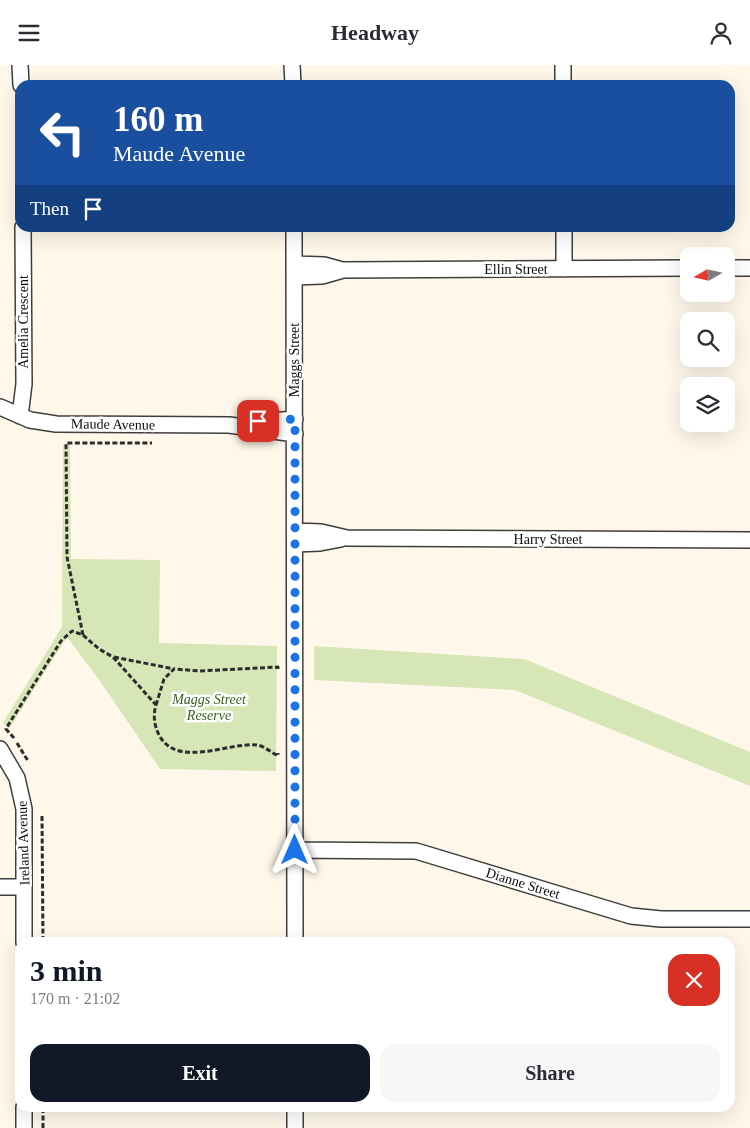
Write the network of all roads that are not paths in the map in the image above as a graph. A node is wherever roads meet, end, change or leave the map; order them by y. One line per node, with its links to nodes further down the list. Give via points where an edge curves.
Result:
1 (20, 65): 4 (street)
2 (292, 65): 5 (street)
3 (563, 65): 6 (street)
4 (21, 80)
5 (293, 80)
6 (563, 80)
7 (22, 232): 16 (street, Amelia Crescent, via 24,377)
8 (294, 232): 14 (street, Maggs Street)
9 (564, 232): 13 (street)
10 (680, 268): 13 (street, Ellin Street)
11 (735, 268): 12 (street)
12 (750, 268)
13 (564, 269): 14 (street, Ellin Street, via 343,271 322,276)
14 (294, 270): 17 (street, Maggs Street)
15 (0, 407): 16 (street, Maude Avenue)
16 (20, 416): 17 (street, Maude Avenue, via 56,424)
17 (295, 426): 18 (street, Maggs Street)
18 (295, 538): 19 (street, Harry Street, via 320,543 347,538); 21 (street, Maggs Street)
19 (750, 540)
20 (0, 749): 23 (street, Ireland Avenue, via 17,779 24,809)
21 (295, 850): 24 (street, Dianne Street, via 416,851 631,916); 26 (street, Maggs Street)
22 (0, 887): 23 (street)
23 (24, 887): 25 (street, Ireland Avenue)
24 (750, 919)
25 (24, 937)
26 (295, 937)
27 (24, 1112): 29 (street)
28 (295, 1112): 30 (street)
29 (24, 1128)
30 (295, 1128)

